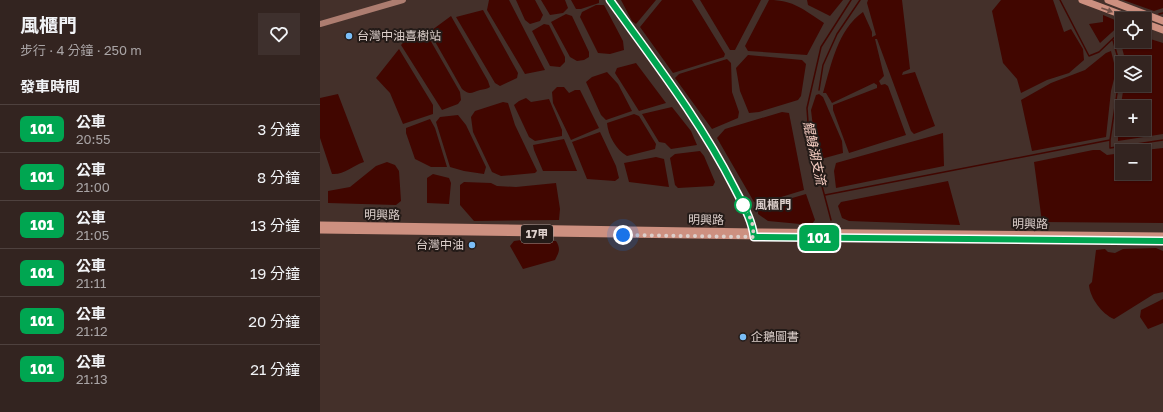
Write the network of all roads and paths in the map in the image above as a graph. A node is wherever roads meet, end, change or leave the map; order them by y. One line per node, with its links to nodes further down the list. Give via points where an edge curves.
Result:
1 (403, 0): 7 (street)
2 (610, 0): 12 (street, via 705,135 752,221)
3 (1082, 0): 5 (main road, one-way to 5)
4 (1108, 0): 6 (main road)
5 (1115, 12)
6 (1163, 21)
7 (320, 24)
8 (1151, 26): 9 (main road)
9 (1163, 30)
10 (320, 225): 12 (main road, 明興路 / 17甲)
11 (320, 230): 12 (main road, 明興路 / 17甲)
12 (754, 234): 13 (main road, 明興路 / 17甲); 14 (main road, 明興路 / 17甲)
13 (1163, 236)
14 (1163, 241)

